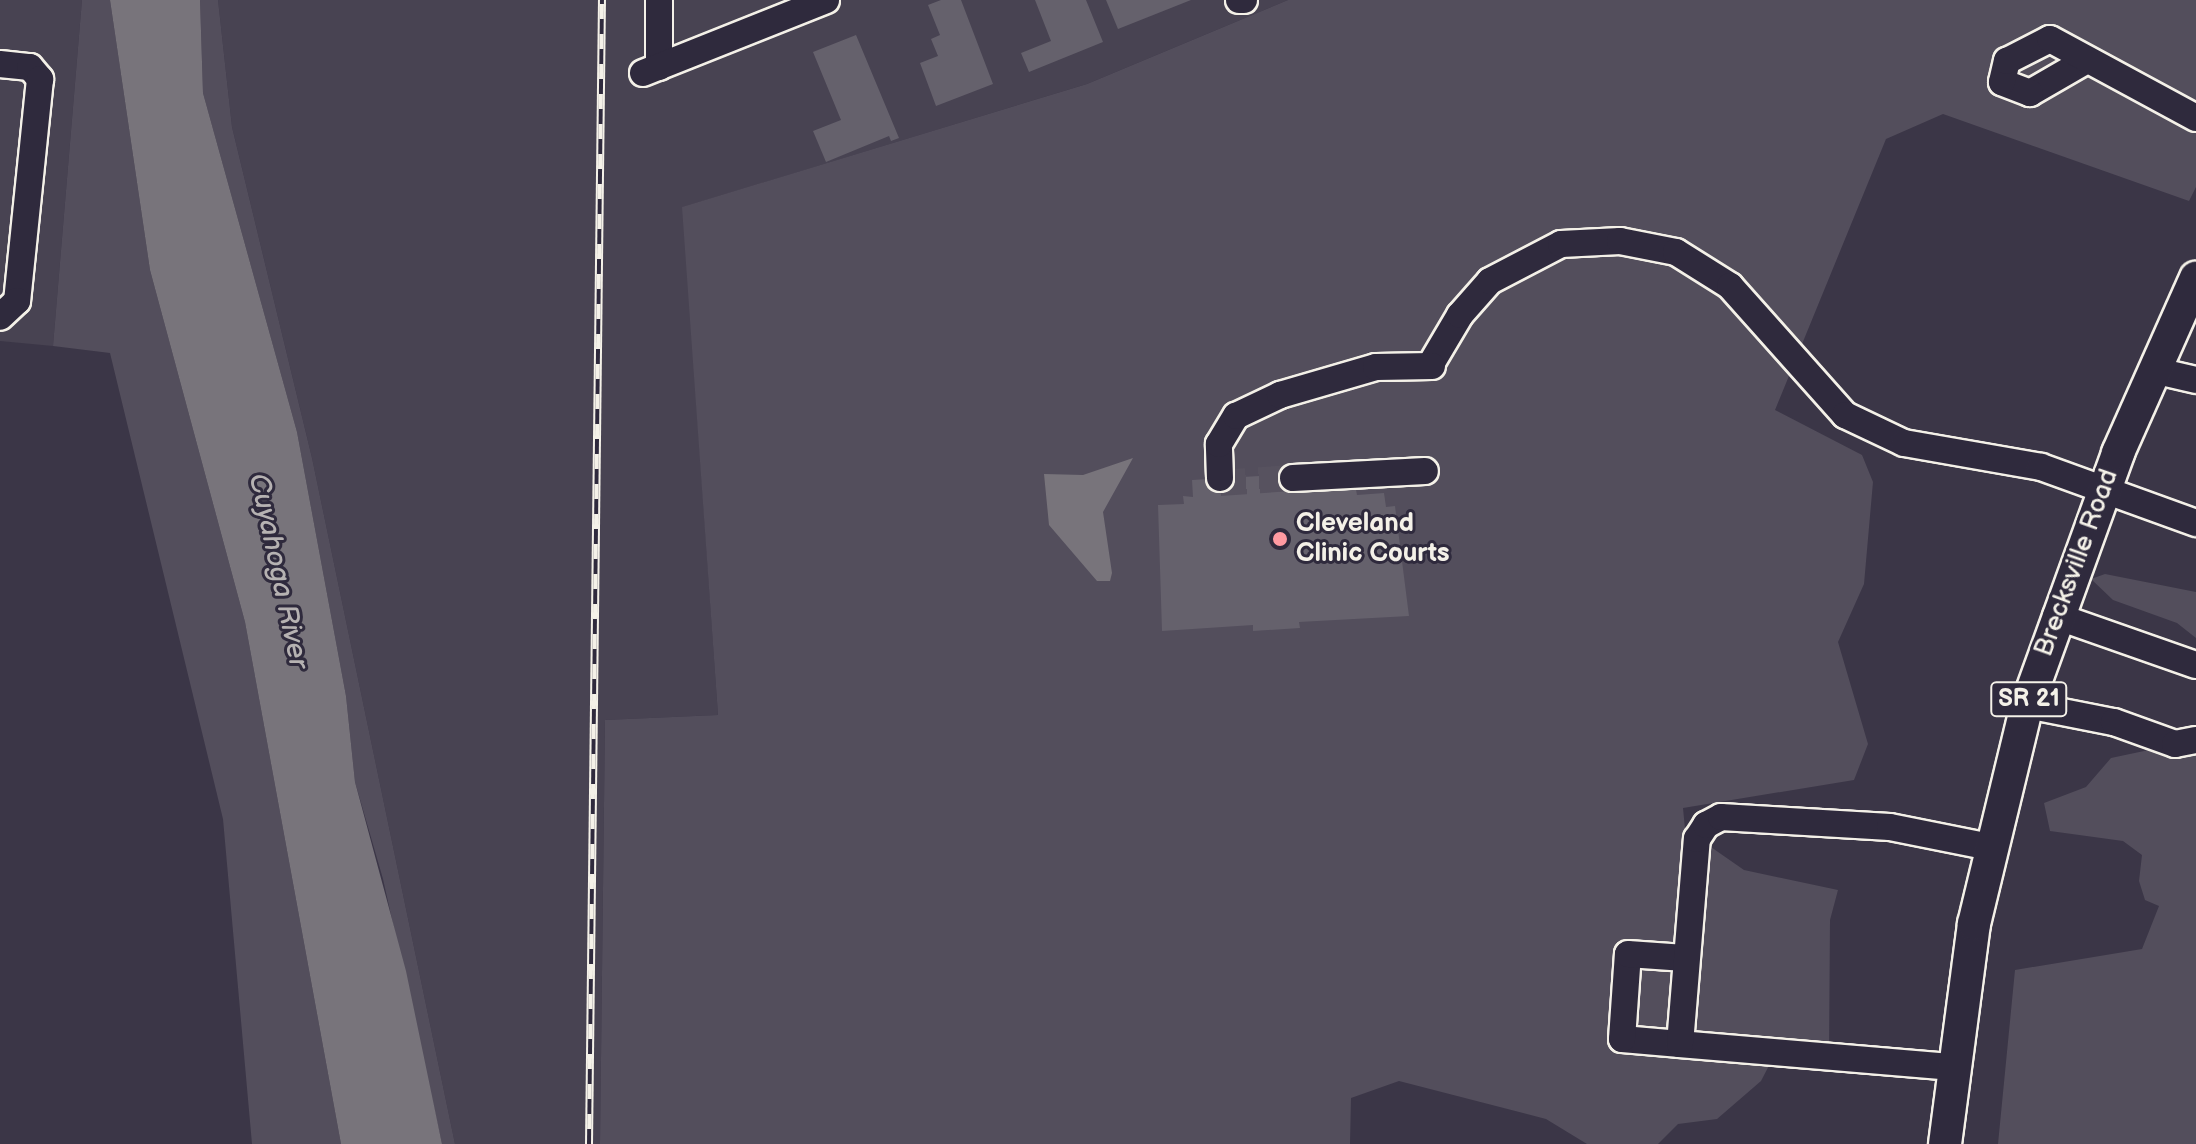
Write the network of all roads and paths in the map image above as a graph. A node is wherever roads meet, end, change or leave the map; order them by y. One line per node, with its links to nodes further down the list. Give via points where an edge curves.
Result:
1 (659, 0): 2 (street, via 651,70)
2 (826, 0)
3 (2087, 60): 5 (street)
4 (0, 64): 7 (street, via 30,67 40,79 17,301)
5 (2196, 118)
6 (2196, 278): 8 (main road, Brecksville Road / SR 21)
7 (0, 317)
8 (2153, 370): 9 (street); 13 (main road, Brecksville Road / SR 21)
9 (2196, 380)
10 (1425, 471): 12 (street)
11 (1220, 478): 13 (street, via 1219,444 1236,416 1280,395 1376,367 1433,362 1460,315 1490,281 1561,244 1620,241 1676,252 1730,286 1845,415 1904,443 2041,467)
12 (1293, 478)
13 (2104, 489): 14 (street); 15 (main road, Brecksville Road / SR 21)
14 (2196, 523)
15 (2056, 616): 16 (street); 17 (main road, Brecksville Road / SR 21)
16 (2196, 665)
17 (2027, 705): 18 (street, via 2114,722 2175,744); 19 (main road, Brecksville Road / SR 21)
18 (2196, 740)
19 (1990, 847): 20 (street, via 1890,827 1721,817 1706,825 1697,839); 22 (main road, Brecksville Road / SR 21)
20 (1685, 958): 21 (street); 21 (street, via 1628,954 1622,1039)
21 (1680, 1044): 22 (street)
22 (1952, 1067): 23 (main road, Brecksville Road / SR 21)
23 (1945, 1144)

